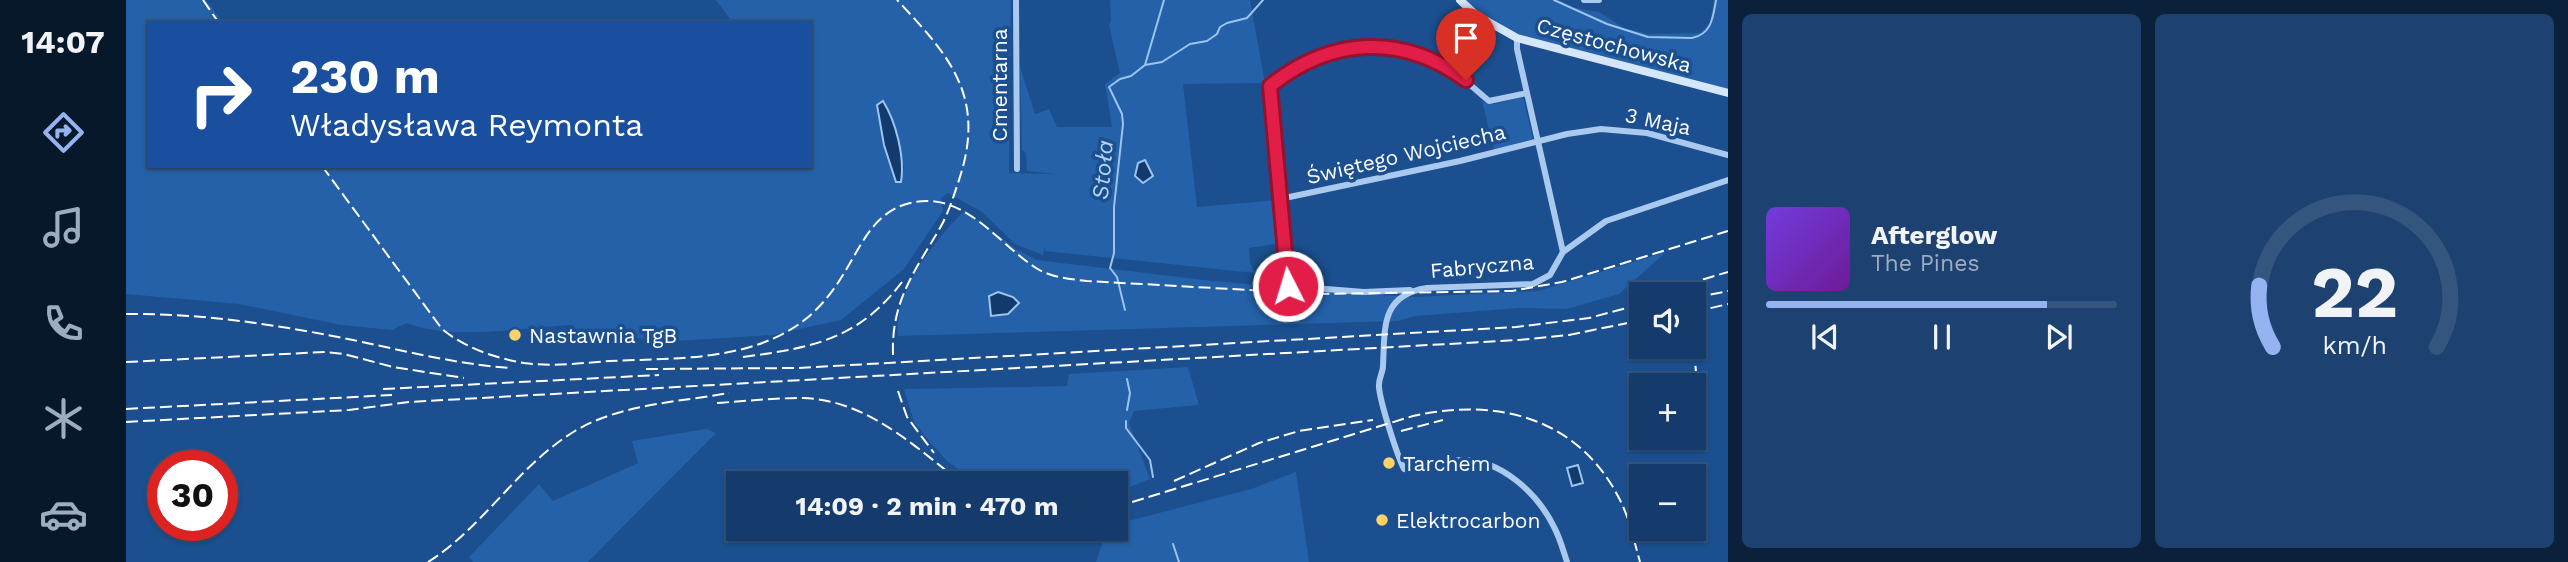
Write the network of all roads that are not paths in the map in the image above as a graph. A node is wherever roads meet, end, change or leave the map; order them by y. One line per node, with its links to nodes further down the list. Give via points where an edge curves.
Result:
1 (1016, 0): 10 (street, Cmentarna)
2 (1460, 0): 5 (street, Częstochowska, via 1476,15)
3 (1584, 0): 4 (street)
4 (1599, 0)
5 (1517, 38): 6 (street, Fabryczna); 7 (street, Częstochowska)
6 (1527, 93): 8 (street, Fabryczna); 12 (street, via 1489,101 1444,65 1379,46 1345,49 1310,60 1270,86)
7 (1728, 93)
8 (1539, 141): 9 (street, 3 Maja, via 1584,131 1626,129); 12 (street, Świętego Wojciecha); 13 (street, Fabryczna)
9 (1728, 155)
10 (1017, 170)
11 (1728, 180): 13 (street, via 1606,221)
12 (1280, 199): 14 (street, via 1288,286 1364,292)
13 (1563, 252): 14 (street, Fabryczna, via 1550,275 1532,284)
14 (1413, 290): 15 (street, Fabryczna, via 1387,317 1378,385 1404,467 1410,470 1472,460 1506,474 1542,507)
15 (1567, 562)

